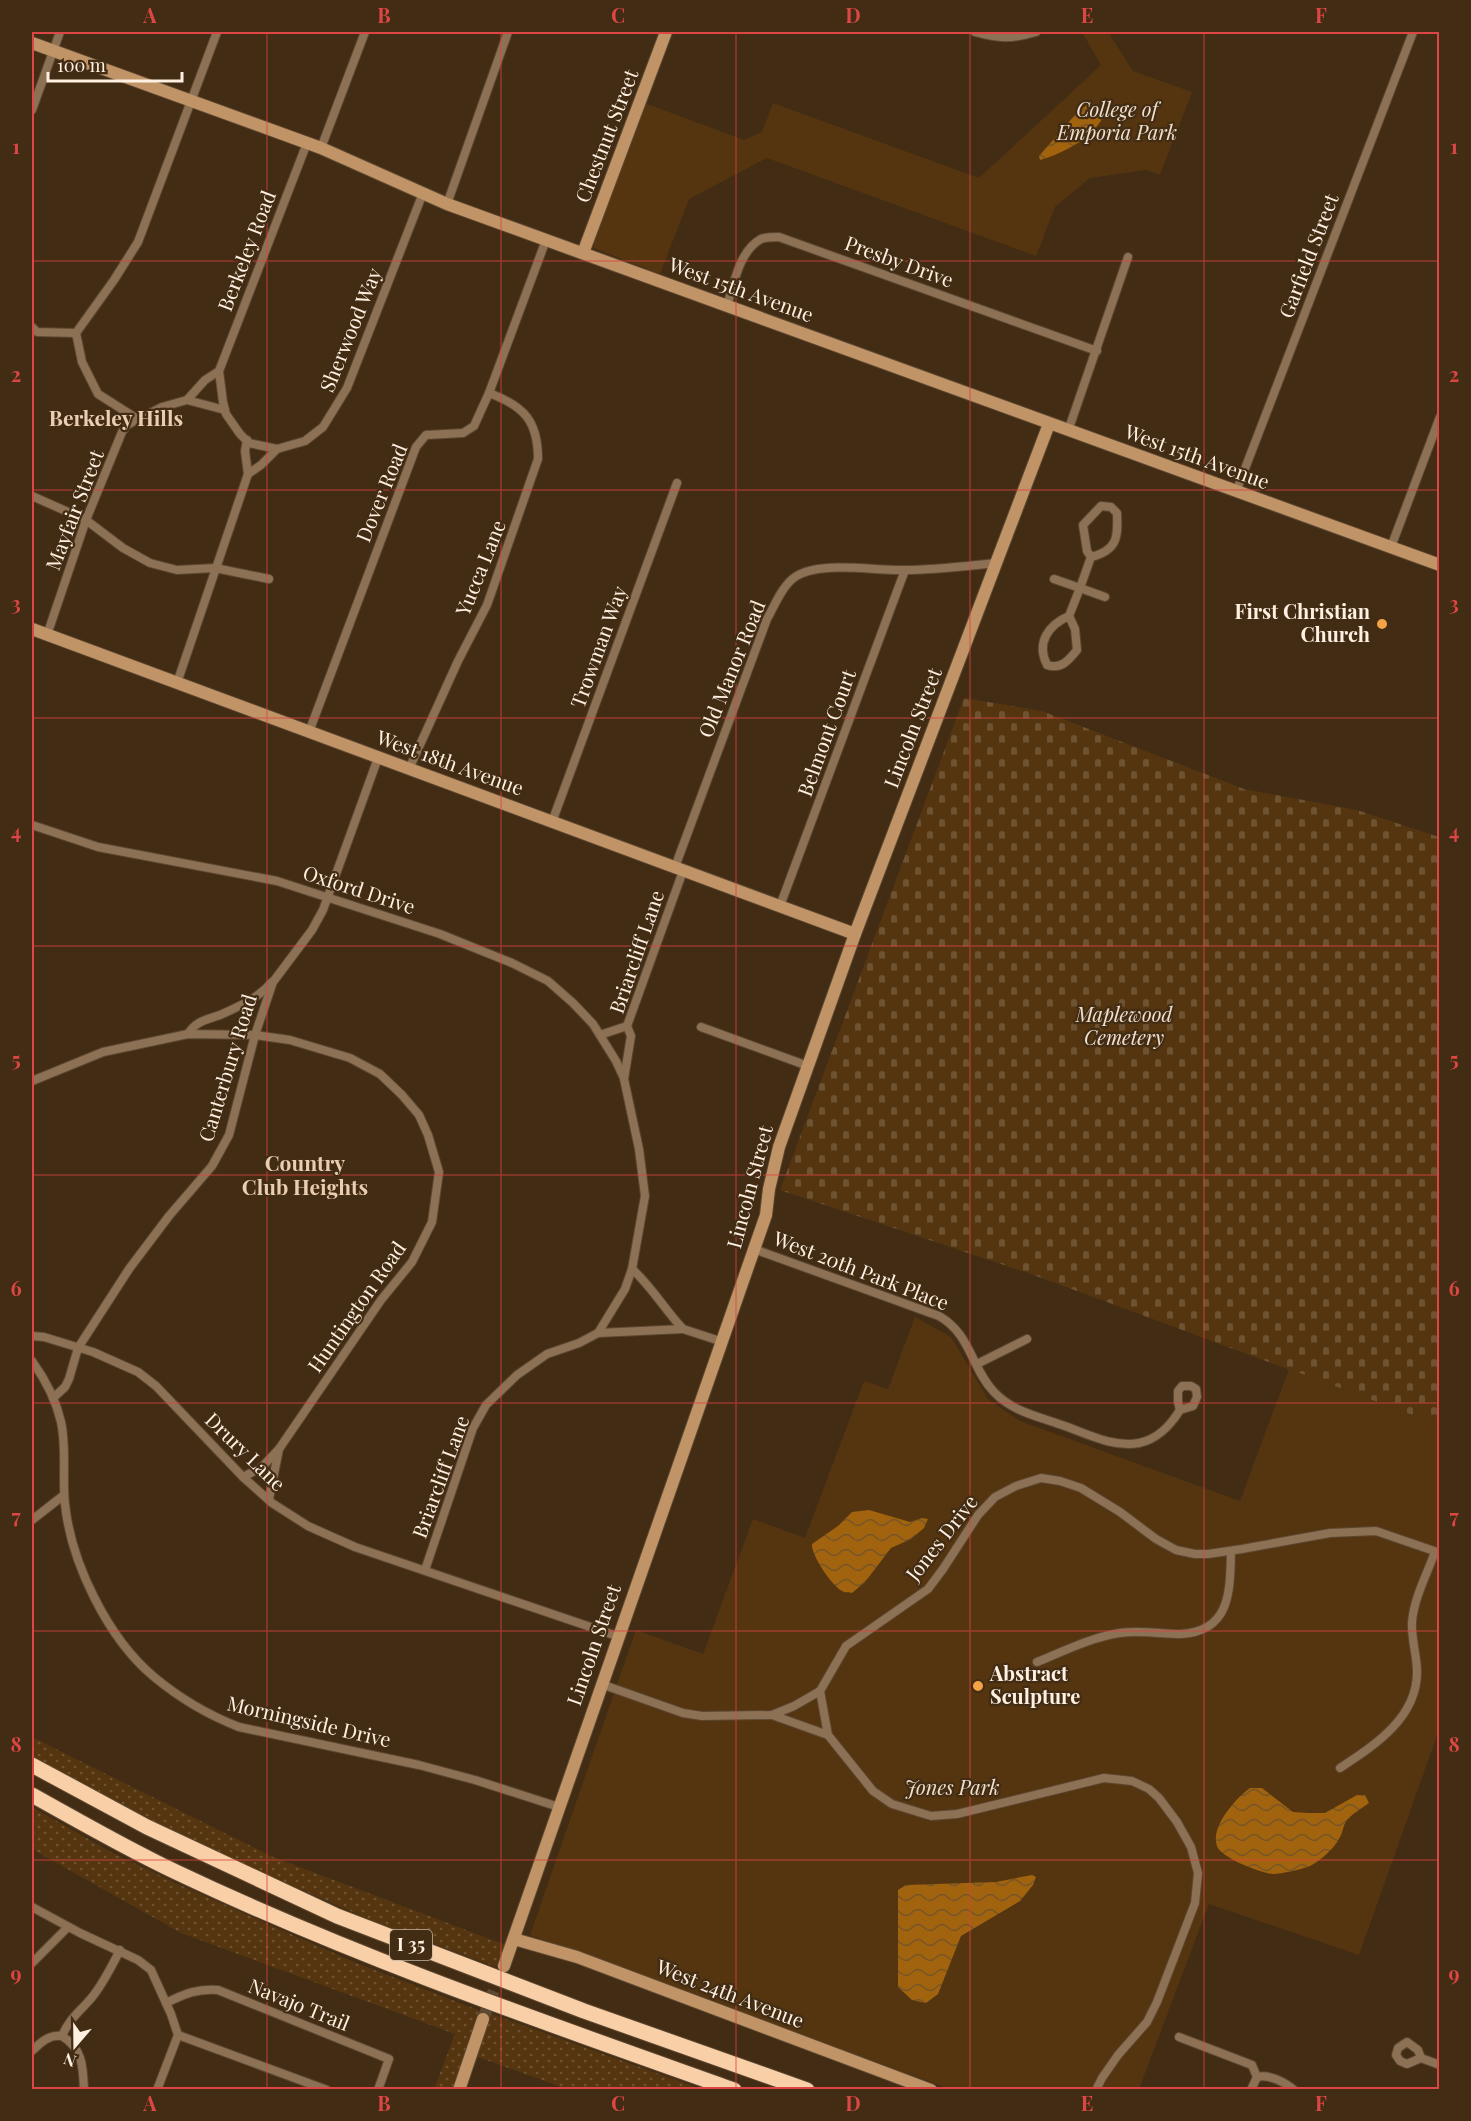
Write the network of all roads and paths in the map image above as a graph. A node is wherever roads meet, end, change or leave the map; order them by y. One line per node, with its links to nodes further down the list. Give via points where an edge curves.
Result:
1 (60, 32): 10 (street)
2 (217, 32): 11 (street)
3 (365, 32): 14 (street)
4 (508, 32): 16 (street)
5 (666, 32): 18 (street, Chestnut Street)
6 (975, 32): 7 (street, via 1016,38)
7 (1036, 32)
8 (1413, 32): 36 (street, Garfield Street)
9 (32, 43): 10 (street, West 15th Avenue)
10 (53, 51): 11 (street, West 15th Avenue); 12 (street)
11 (192, 100): 13 (street, West 15th Avenue); 22 (street, via 138,242)
12 (32, 110)
13 (307, 143): 14 (street, West 15th Avenue); 24 (street, Berkeley Road)
14 (321, 148): 15 (street, West 15th Avenue)
15 (423, 193): 16 (street, West 15th Avenue); 33 (street, Sherwood Way, via 347,388 334,412 305,441)
16 (447, 204): 17 (street, West 15th Avenue)
17 (546, 240): 18 (street, West 15th Avenue); 25 (street, Dover Road)
18 (583, 253): 20 (street, West 15th Avenue)
19 (1128, 257): 23 (street)
20 (727, 306): 23 (street, Presby Drive, via 750,247 763,238 779,237); 30 (street, West 15th Avenue)
21 (33, 331): 22 (street)
22 (76, 333): 29 (street, via 82,362 98,394)
23 (1096, 351): 31 (street)
24 (219, 371): 26 (street, Mayfair Street, via 204,380); 27 (street)
25 (489, 393): 53 (street, Dover Road, via 474,426 463,433 426,435 416,447); 55 (street, Yucca Lane, via 523,410 533,424 538,459 487,605)
26 (187, 400): 27 (street); 29 (street, Mayfair Street, via 162,407)
27 (225, 410): 32 (street)
28 (1440, 417): 39 (street)
29 (139, 420): 38 (street, Mayfair Street, via 122,432)
30 (1049, 424): 31 (street, West 15th Avenue); 41 (street, Lincoln Street)
31 (1068, 431): 36 (street, West 15th Avenue)
32 (247, 440): 33 (street); 34 (street)
33 (277, 449): 34 (street)
34 (248, 474): 43 (street)
35 (677, 483): 56 (street, Trowman Way)
36 (1236, 492): 39 (street, West 15th Avenue)
37 (32, 496): 38 (street)
38 (86, 520): 43 (street, via 150,563 177,570); 51 (street, Mayfair Street)
39 (1391, 547): 42 (street, West 15th Avenue)
40 (1091, 558): 40 (street, via 1118,537 1117,513 1111,507 1101,506 1083,525); 47 (street)
41 (996, 563): 44 (street, Old Manor Road); 61 (street, Lincoln Street)
42 (1440, 565)
43 (215, 568): 45 (street); 52 (street)
44 (905, 570): 58 (street, Old Manor Road, via 839,567 809,571 795,577 783,590 767,619); 60 (street, Belmont Court)
45 (269, 579)
46 (1054, 579): 47 (street)
47 (1080, 588): 48 (street); 49 (street)
48 (1106, 597)
49 (1069, 616): 49 (street, via 1056,623 1043,638 1047,665 1054,668 1077,650)
50 (32, 629): 51 (street, West 18th Avenue)
51 (47, 635): 52 (street, West 18th Avenue)
52 (177, 683): 53 (street, West 18th Avenue)
53 (309, 732): 54 (street, West 18th Avenue)
54 (378, 758): 55 (street, West 18th Avenue); 59 (street, Canterbury Road)
55 (409, 769): 56 (street, West 18th Avenue)
56 (552, 822): 58 (street, West 18th Avenue)
57 (32, 825): 59 (street, Oxford Drive, via 98,846 277,881)
58 (679, 869): 60 (street, West 18th Avenue); 63 (street, Briarcliff Lane)
59 (329, 897): 62 (street, Canterbury Road, via 312,930); 67 (street, Oxford Drive, via 440,934 548,981)
60 (780, 906): 61 (street, West 18th Avenue)
61 (855, 934): 68 (street, Lincoln Street)
62 (273, 982): 65 (street, via 241,1005 201,1021); 66 (street, Canterbury Road)
63 (627, 1026): 67 (street); 69 (street, Briarcliff Lane, via 631,1036)
64 (702, 1027): 68 (street)
65 (188, 1034): 66 (street, Huntington Road); 70 (street, Huntington Road, via 103,1052)
66 (255, 1035): 78 (street, Canterbury Road, via 229,1135 212,1166 129,1269); 83 (street, Huntington Road, via 290,1040 350,1058 380,1074 418,1115 439,1172 432,1222 411,1262)
67 (600, 1035): 69 (street, Oxford Drive)
68 (808, 1066): 71 (street, Lincoln Street, via 779,1147 766,1215)
69 (624, 1079): 72 (street, Briarcliff Lane, via 645,1196)
70 (32, 1081)
71 (754, 1249): 77 (street, Lincoln Street); 80 (street, West 20th Park Place, via 939,1316 952,1323)
72 (632, 1269): 73 (street); 74 (street, Briarcliff Lane, via 625,1289)
73 (683, 1329): 74 (street); 77 (street)
74 (598, 1333): 90 (street, Briarcliff Lane, via 547,1354 517,1375 486,1405 473,1428)
75 (32, 1336): 78 (street, Drury Lane)
76 (1027, 1339): 80 (street)
77 (723, 1342): 91 (street, Lincoln Street)
78 (78, 1348): 81 (street, Canterbury Road, via 69,1379); 84 (street, Drury Lane, via 138,1372 156,1386)
79 (32, 1361): 81 (street, Morningside Drive)
80 (977, 1364): 82 (street, West 20th Park Place, via 993,1392 1009,1405 1104,1440 1122,1444 1153,1438)
81 (53, 1398): 85 (street, Morningside Drive, via 61,1424)
82 (1180, 1410)
83 (279, 1449): 84 (street, via 262,1467); 86 (street, Huntington Road)
84 (243, 1477): 86 (street, Drury Lane)
85 (64, 1495): 87 (street); 100 (street, Morningside Drive, via 81,1571 104,1616 152,1676 207,1712 239,1727 419,1765)
86 (269, 1499): 90 (street, Drury Lane, via 308,1526 355,1547)
87 (32, 1520)
88 (1232, 1551): 89 (street, Jones Drive, via 1330,1533 1376,1531); 92 (street, via 1227,1593 1215,1623 1180,1634 1153,1631 1101,1636); 94 (street, Jones Drive, via 1208,1554 1176,1550 1081,1488 1060,1481 1041,1478 1016,1486 994,1497 978,1515 928,1589 846,1646)
89 (1438, 1553): 98 (street, via 1412,1619 1417,1670 1416,1691 1410,1706 1399,1721)
90 (425, 1570): 91 (street, Drury Lane)
91 (618, 1636): 93 (street, Lincoln Street)
92 (1037, 1662)
93 (601, 1684): 95 (street, Jones Drive, via 683,1713); 100 (street, Lincoln Street)
94 (820, 1691): 95 (street, Jones Drive); 96 (street)
95 (772, 1715): 96 (street)
96 (828, 1735): 124 (street, via 873,1791 892,1804 931,1816 957,1814 1104,1778 1132,1781 1149,1789 1178,1822 1198,1873 1195,1903 1147,2022 1118,2055)
97 (32, 1765): 122 (highway, I 35, via 147,1827 337,1916 584,2011)
98 (1340, 1768)
99 (32, 1795): 121 (highway, I 35, via 174,1871 351,1949 510,2011)
100 (559, 1807): 103 (street, Lincoln Street)
101 (32, 1907): 102 (street)
102 (68, 1927): 104 (street); 105 (street)
103 (513, 1939): 106 (street, Lincoln Street); 123 (street, West 24th Avenue, via 576,1957)
104 (120, 1950): 107 (street, via 151,1970); 110 (street, via 102,1984 68,2022)
105 (32, 1964)
106 (504, 1966)
107 (166, 2003): 109 (street); 119 (street, Navajo Trail, via 190,1991 218,1990 319,2031 389,2060)
108 (483, 2019): 120 (street)
109 (177, 2035): 117 (street); 118 (street)
110 (62, 2036): 112 (street, via 44,2040); 116 (street, via 77,2049 83,2064)
111 (1179, 2037): 115 (street, via 1252,2065)
112 (32, 2051)
113 (1421, 2058): 114 (street)
114 (1440, 2065)
115 (1257, 2077): 125 (street); 126 (street, via 1279,2080)
116 (84, 2090)
117 (158, 2090)
118 (327, 2090)
119 (378, 2090)
120 (459, 2090)
121 (734, 2090)
122 (807, 2090)
123 (931, 2090)
124 (1096, 2090)
125 (1251, 2090)
126 (1294, 2090)

